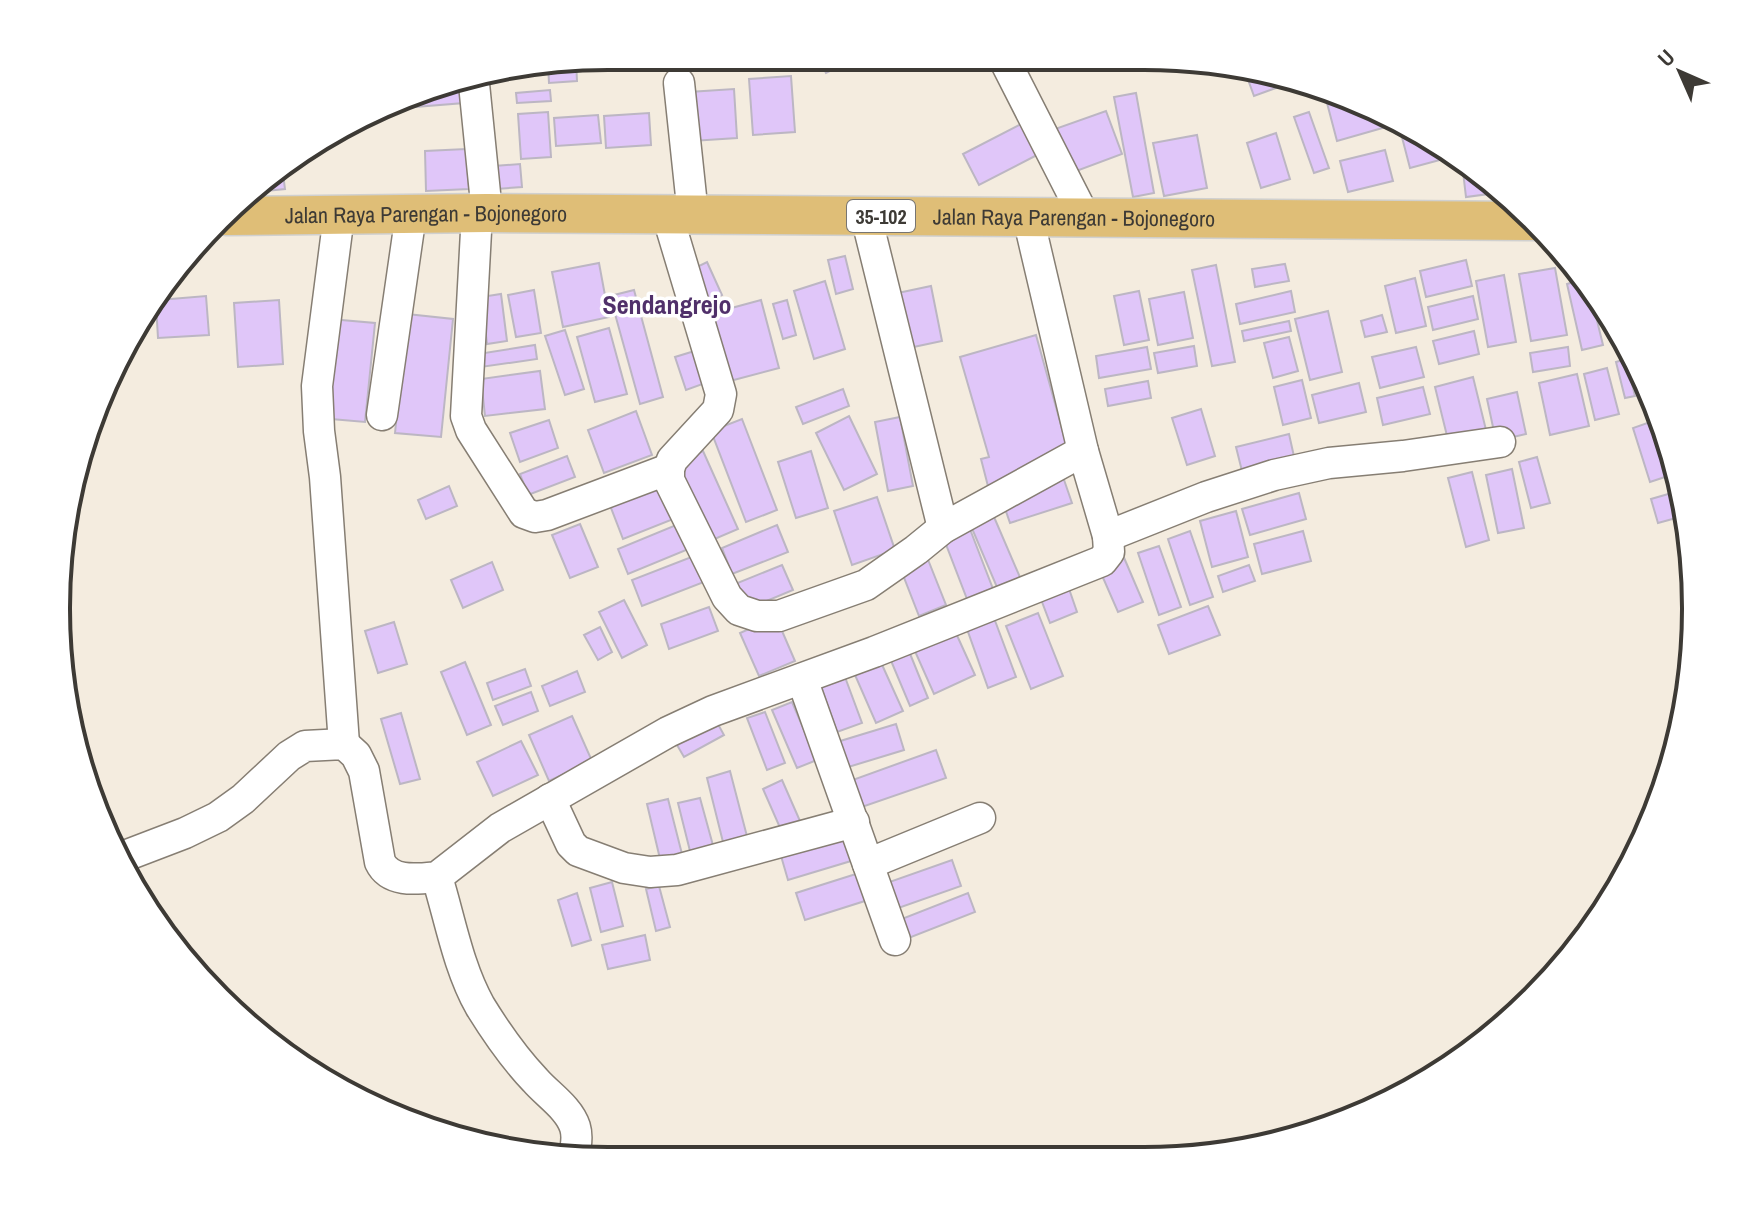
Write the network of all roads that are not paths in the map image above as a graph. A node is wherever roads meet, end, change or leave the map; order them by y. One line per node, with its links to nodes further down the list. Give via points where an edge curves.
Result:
1 (1010, 70): 11 (street)
2 (679, 83): 7 (street)
3 (474, 87): 4 (street)
4 (482, 213): 5 (main road, Jalan Raya Parengan - Bojonegoro / 35-102); 7 (main road, Jalan Raya Parengan - Bojonegoro / 35-102); 16 (street, via 466,416 524,513 547,515)
5 (411, 214): 6 (main road, Jalan Raya Parengan - Bojonegoro / 35-102); 13 (street)
6 (339, 215): 8 (main road, Jalan Raya Parengan - Bojonegoro / 35-102); 20 (street, via 317,386)
7 (680, 215): 9 (main road, Jalan Raya Parengan - Bojonegoro / 35-102); 16 (street, via 721,394 718,410)
8 (241, 216)
9 (866, 216): 10 (main road, Jalan Raya Parengan - Bojonegoro / 35-102); 17 (street)
10 (1028, 217): 11 (main road, Jalan Raya Parengan - Bojonegoro / 35-102); 15 (street)
11 (1085, 218): 12 (main road, Jalan Raya Parengan - Bojonegoro / 35-102)
12 (1517, 221)
13 (382, 415)
14 (1500, 442): 18 (street, via 1274,475)
15 (1083, 451): 17 (street); 18 (street)
16 (669, 469): 17 (street, via 669,480 727,597 739,610 757,616 779,616 866,585)
17 (943, 528)
18 (1108, 536): 19 (street, via 1109,552 1102,561)
19 (802, 679): 21 (street, via 668,732); 23 (street)
20 (344, 744): 24 (street, via 305,746 218,817); 26 (street, via 364,771 384,870 394,877)
21 (550, 799): 23 (street, via 578,851 650,872 677,870); 26 (street, via 500,828)
22 (980, 818): 25 (street)
23 (854, 822): 25 (street)
24 (130, 854)
25 (868, 864): 27 (street)
26 (437, 877): 28 (street, via 465,974 480,1004 506,1046 568,1114 576,1129)
27 (895, 940)
28 (576, 1146)

